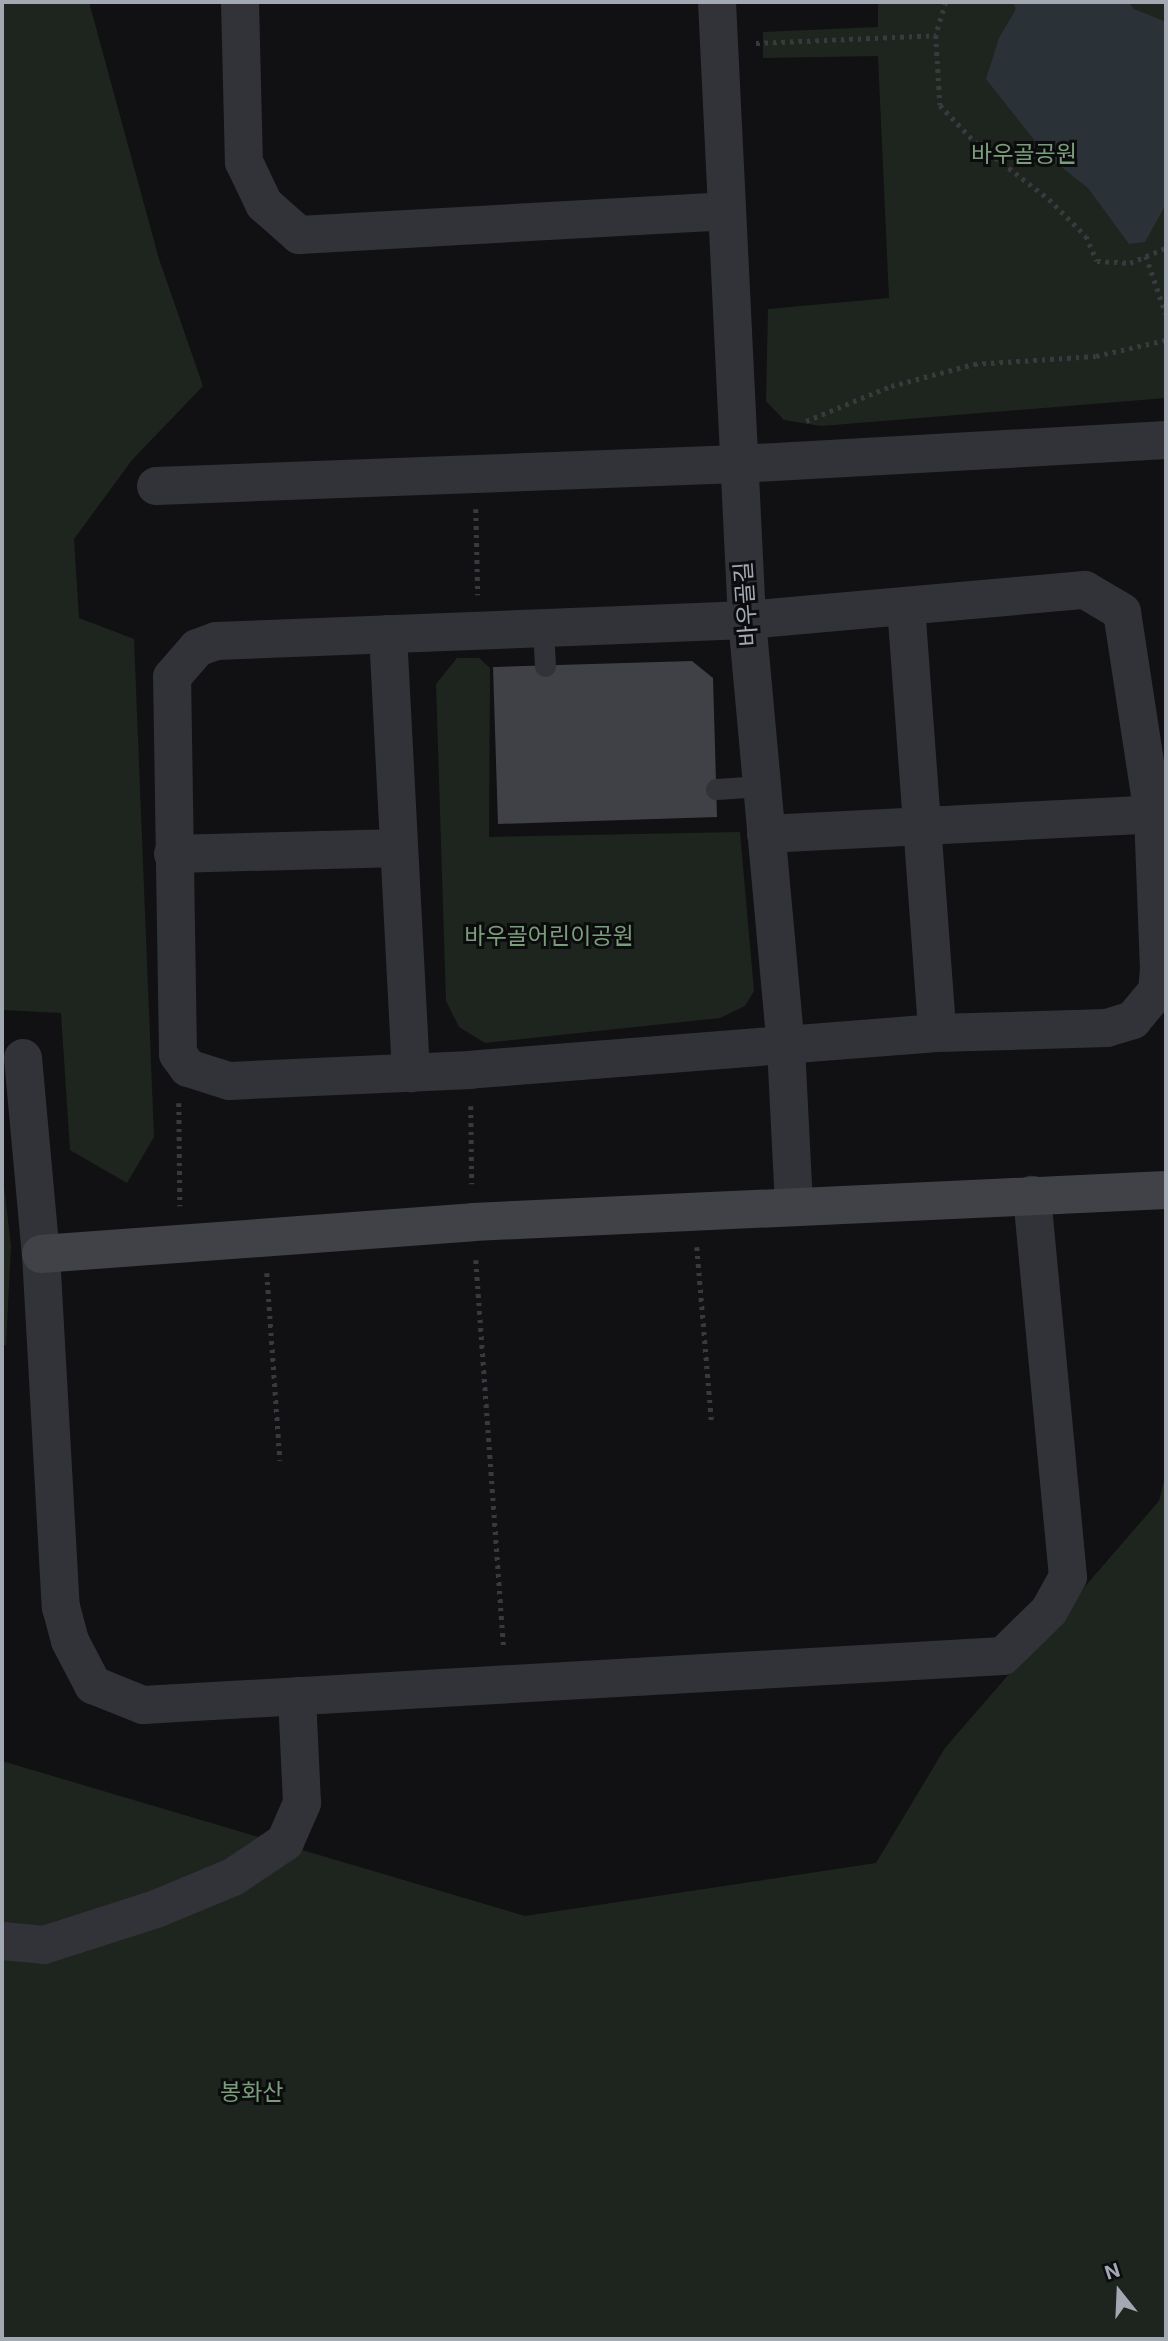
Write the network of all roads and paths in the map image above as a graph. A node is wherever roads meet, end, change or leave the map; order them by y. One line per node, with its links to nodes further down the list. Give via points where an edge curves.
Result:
1 (240, 2): 6 (street, via 244,162 264,204 299,235)
2 (717, 2): 6 (street, 바우골길)
3 (946, 2): 4 (path)
4 (936, 35): 5 (path); 8 (path, via 940,105 975,142 1049,199 1086,236 1097,261 1130,262)
5 (748, 44)
6 (724, 211): 13 (street, 바우골길)
7 (1166, 248): 8 (path)
8 (1146, 256): 9 (path)
9 (1166, 314)
10 (1166, 340): 11 (path, via 1096,356 974,364 891,386)
11 (802, 423)
12 (1166, 440): 13 (street)
13 (738, 464): 14 (street); 17 (street, 바우골길)
14 (475, 472): 15 (street); 19 (path)
15 (156, 486)
16 (906, 606): 17 (street); 24 (street, via 1085,590 1122,611); 25 (street)
17 (747, 620): 18 (street); 22 (street, 바우골길)
18 (543, 628): 19 (street); 21 (lane)
19 (479, 630): 20 (street)
20 (388, 634): 27 (street); 28 (street, via 216,640 183,659 172,677)
21 (545, 666)
22 (762, 786): 23 (lane); 26 (street, 바우골길)
23 (716, 789)
24 (1160, 814): 25 (street); 29 (street, via 1159,969 1157,991 1147,1009 1133,1020 1107,1028)
25 (921, 825): 26 (street); 29 (street)
26 (766, 834): 30 (street, 바우골길)
27 (399, 848): 28 (street); 34 (street)
28 (173, 854): 31 (street)
29 (937, 1033): 30 (street)
30 (786, 1047): 33 (street); 37 (street, 바우골길)
31 (178, 1054): 34 (street, via 188,1068 229,1080); 41 (path)
32 (23, 1058): 42 (street)
33 (471, 1070): 34 (street); 39 (path)
34 (411, 1073)
35 (1166, 1190): 36 (street)
36 (1032, 1195): 37 (street); 45 (street, via 1068,1577 1049,1611 1003,1656)
37 (794, 1205): 38 (street)
38 (695, 1211): 39 (street); 43 (path)
39 (473, 1222): 40 (street); 45 (path)
40 (264, 1234): 41 (street); 44 (path)
41 (180, 1242): 42 (street)
42 (41, 1254): 46 (street, via 61,1607 82,1670 93,1685 109,1695 143,1705)
43 (712, 1424)
44 (280, 1461)
45 (506, 1685): 46 (street)
46 (297, 1696): 47 (street, via 302,1803 285,1842 233,1877 156,1909 44,1945)
47 (2, 1941)

